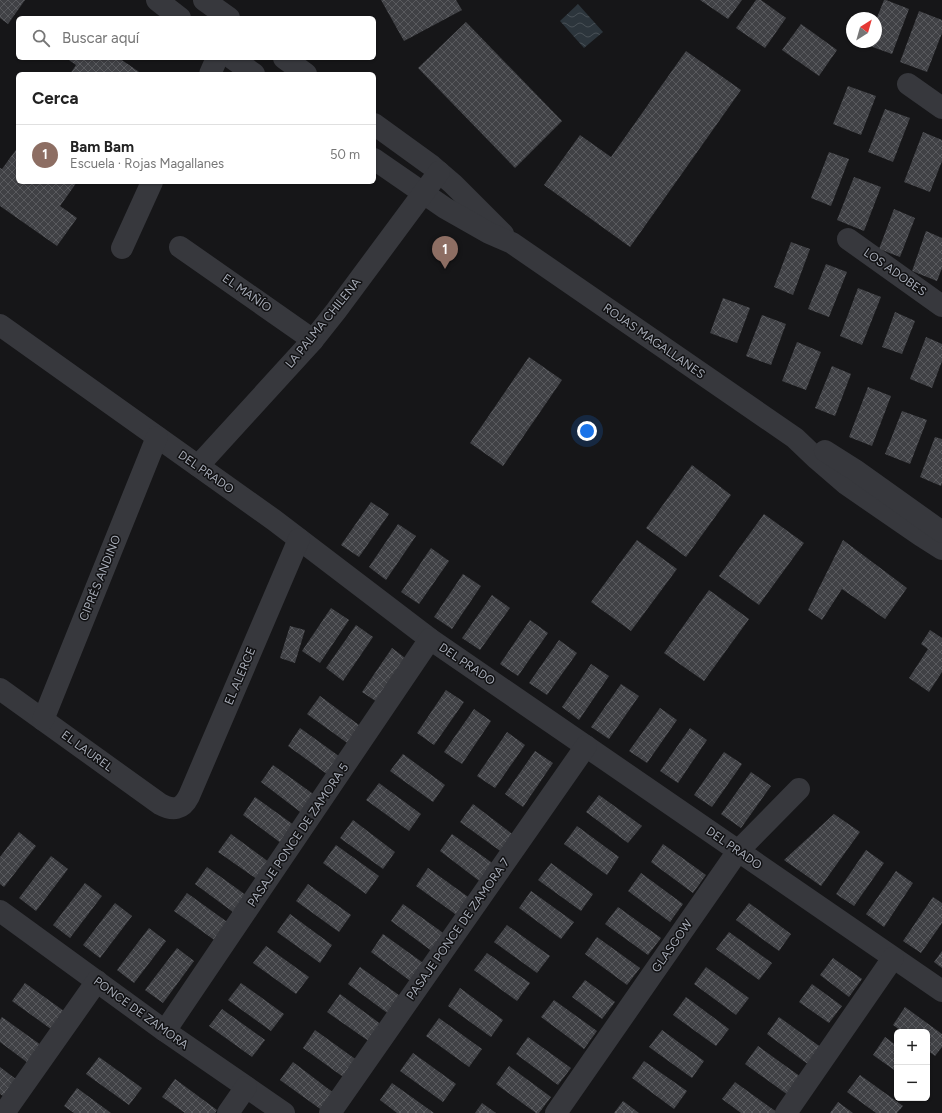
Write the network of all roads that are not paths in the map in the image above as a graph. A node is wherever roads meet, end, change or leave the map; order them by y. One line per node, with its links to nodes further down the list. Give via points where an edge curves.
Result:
1 (156, 0): 3 (street)
2 (204, 0): 4 (street)
3 (177, 16)
4 (225, 16)
5 (216, 60): 8 (street)
6 (235, 60): 9 (street)
7 (287, 60): 10 (street)
8 (211, 72)
9 (251, 72)
10 (303, 72)
11 (908, 84): 12 (street)
12 (942, 108)
13 (376, 125): 15 (street, ROJAS MAGALLANES)
14 (376, 160): 17 (street, ROJAS MAGALLANES)
15 (439, 172): 17 (street, LA PALMA CHILENA); 19 (street, ROJAS MAGALLANES)
16 (151, 184): 21 (street)
17 (423, 194): 19 (street, ROJAS MAGALLANES, via 467,222); 24 (street, LA PALMA CHILENA)
18 (848, 239): 22 (street, LOS ADOBES)
19 (512, 243): 26 (street, ROJAS MAGALLANES)
20 (180, 247): 24 (street, EL MAÑÍO)
21 (122, 248)
22 (942, 306)
23 (1, 329): 25 (street, DEL PRADO)
24 (313, 340): 27 (street, LA PALMA CHILENA)
25 (157, 437): 27 (street, DEL PRADO); 33 (street, CIPRÉS ANDINO)
26 (795, 438): 28 (street, ROJAS MAGALLANES, via 830,454); 30 (street, ROJAS MAGALLANES, via 846,484)
27 (198, 466): 29 (street, DEL PRADO)
28 (942, 532)
29 (299, 538): 31 (street, DEL PRADO); 36 (street, EL ALERCE, via 189,796 186,802)
30 (942, 549)
31 (430, 639): 34 (street, DEL PRADO); 42 (street, PASAJE PONCE DE ZAMORA 5)
32 (0, 689): 33 (street, EL LAUREL)
33 (43, 720): 36 (street, EL LAUREL, via 160,804)
34 (586, 746): 37 (street, DEL PRADO); 47 (street, PASAJE PONCE DE ZAMORA 7)
35 (799, 789): 37 (street, GLASGOW)
36 (175, 809)
37 (738, 851): 39 (street, DEL PRADO); 48 (street, GLASGOW)
38 (0, 911): 40 (street, PONCE DE ZAMORA)
39 (893, 958): 41 (street, DEL PRADO); 49 (street)
40 (97, 981): 42 (street, PONCE DE ZAMORA); 44 (street)
41 (942, 991)
42 (165, 1031): 43 (street, PONCE DE ZAMORA)
43 (246, 1087): 45 (street); 46 (street, PONCE DE ZAMORA)
44 (4, 1113)
45 (228, 1113)
46 (284, 1113)
47 (330, 1113)
48 (556, 1113)
49 (786, 1113)

